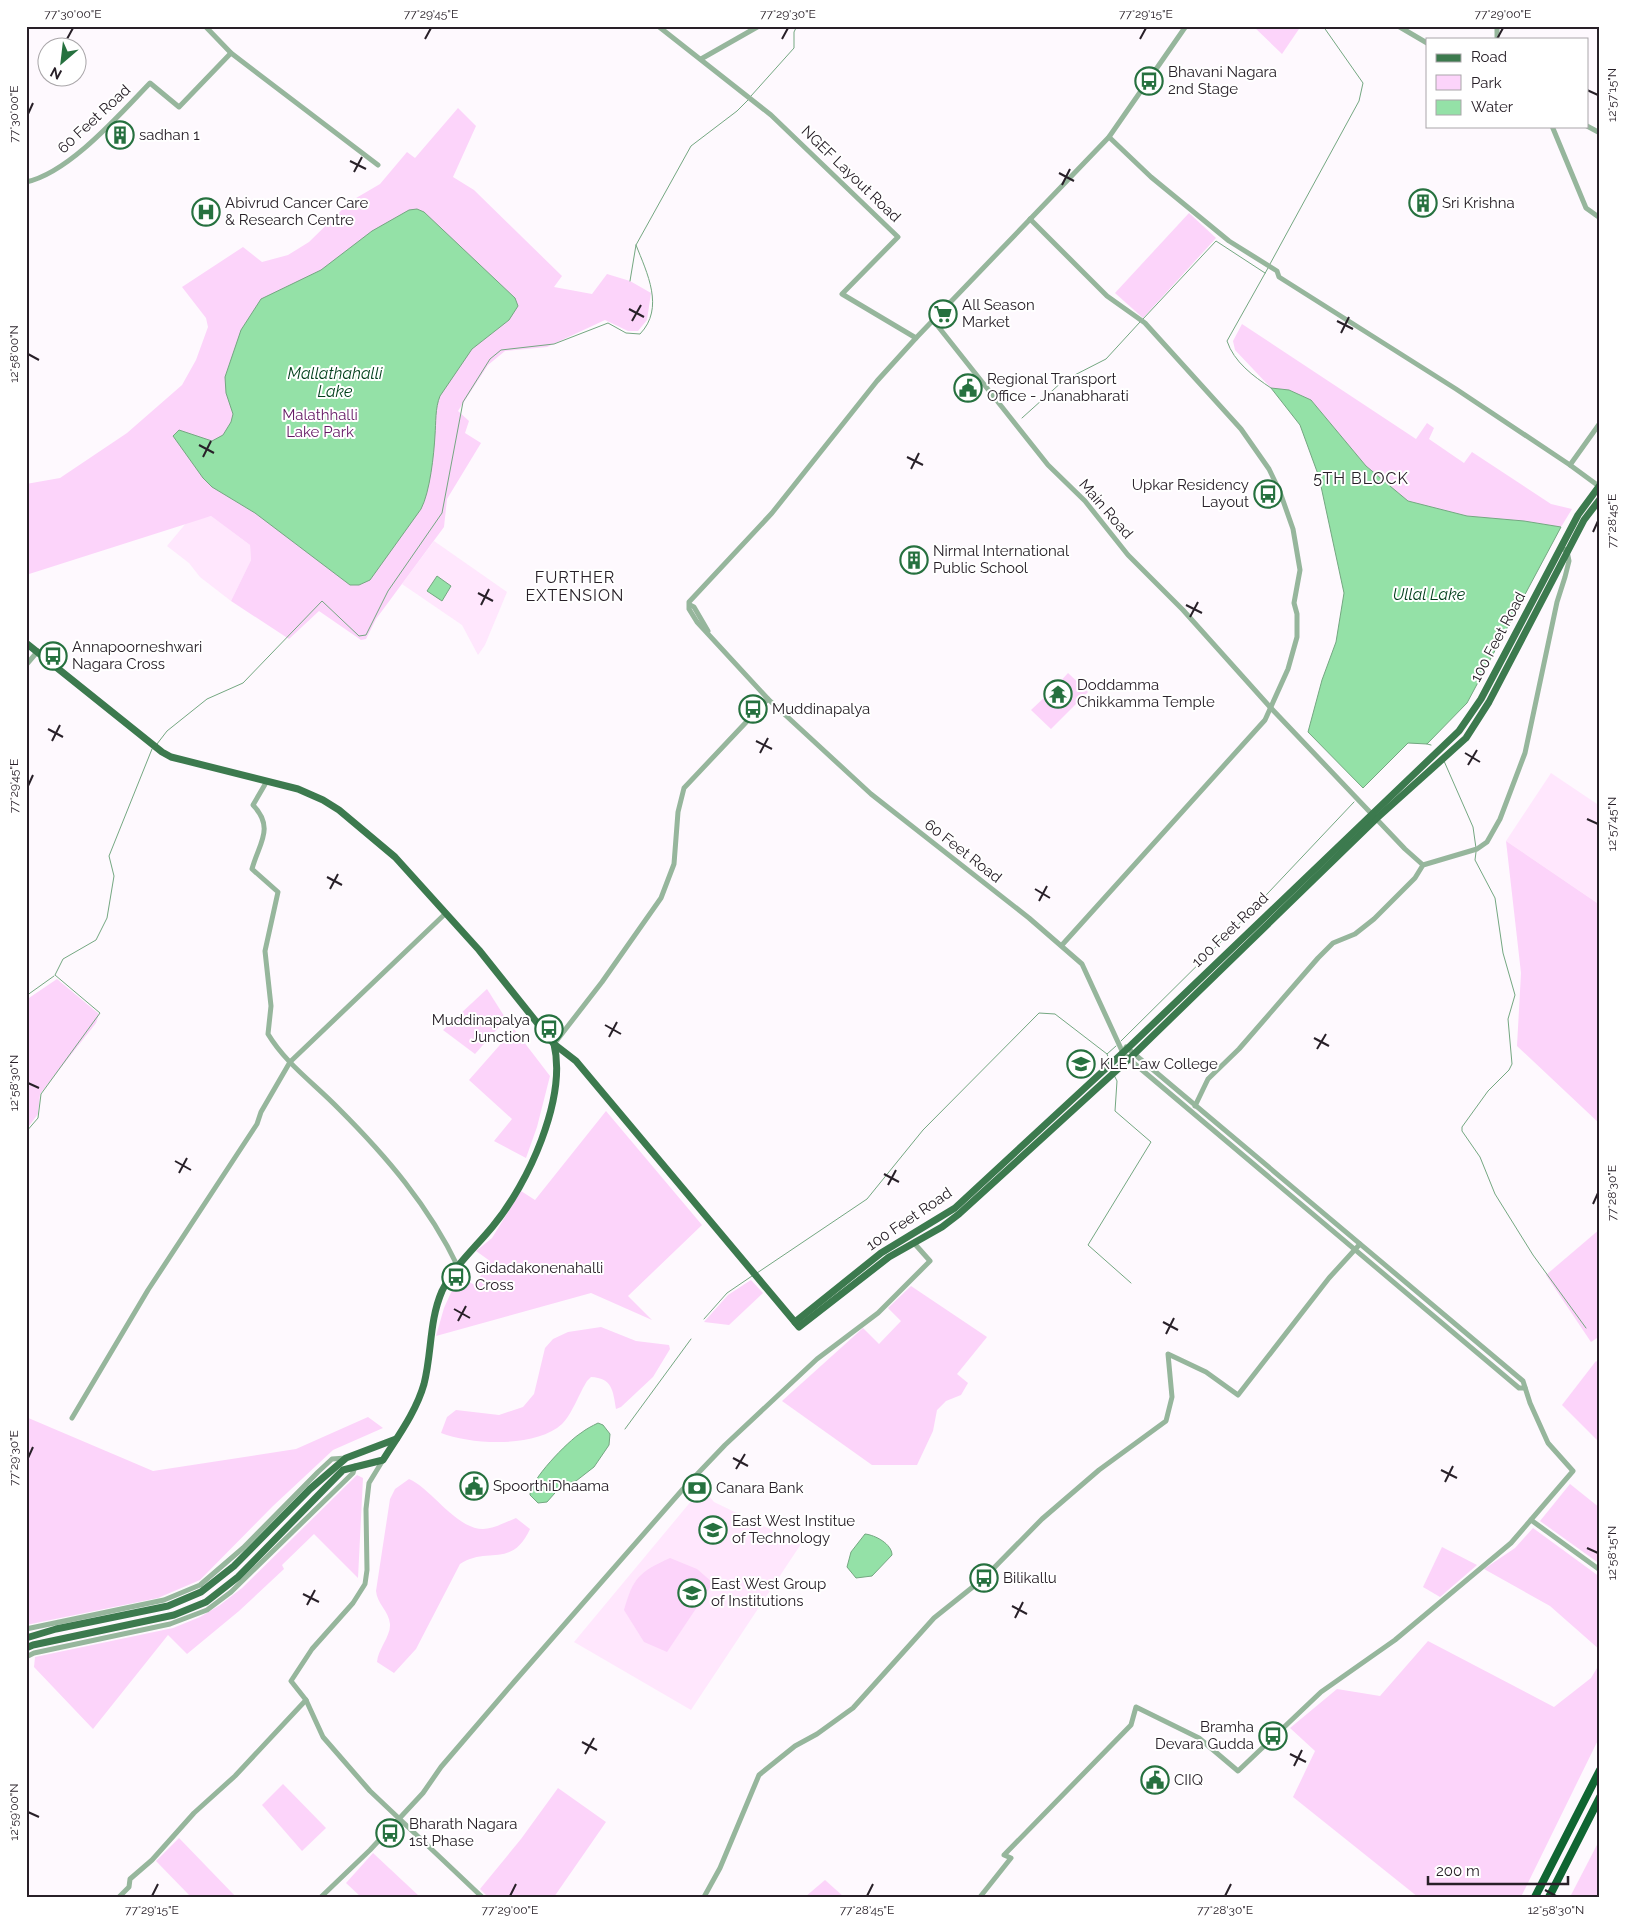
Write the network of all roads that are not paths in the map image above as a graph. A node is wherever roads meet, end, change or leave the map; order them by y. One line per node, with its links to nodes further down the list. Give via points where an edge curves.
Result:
1 (205, 26): 7 (street)
2 (658, 26): 8 (street, NGEF Layout Road)
3 (759, 26): 8 (street)
4 (1186, 26): 12 (street)
5 (1398, 26): 6 (street)
6 (1426, 42)
7 (231, 53): 13 (street); 14 (street, 60 Feet Road, via 179,107 150,83 76,155 57,169)
8 (701, 59): 18 (street, NGEF Layout Road, via 750,98 898,237 842,294)
9 (1588, 127): 11 (street)
10 (1553, 128): 15 (street, via 1586,208)
11 (1600, 133)
12 (1109, 137): 16 (street); 20 (street, via 1229,242)
13 (378, 165)
14 (26, 182)
15 (1600, 218)
16 (1030, 219): 17 (street); 28 (street, via 1107,296 1144,323 1241,429 1269,469 1293,529 1300,570 1294,602 1297,637 1288,669)
17 (933, 320): 18 (street); 28 (street, Main Road, via 1048,465 1085,501 1128,555 1183,610)
18 (916, 338): 27 (street, 60 Feet Road, via 877,380 772,513 689,602 708,631)
19 (1600, 423): 20 (street)
20 (1570, 465): 21 (street)
21 (1599, 486): 23 (main road, 100 Feet Road, via 1578,514)
22 (1600, 499): 23 (main road, 100 Feet Road)
23 (1565, 550): 30 (main road, 100 Feet Road, via 1473,713); 30 (main road, 100 Feet Road, via 1481,717 1466,738); 31 (street, via 1569,562 1557,602 1525,753 1500,819 1487,842 1477,849)
24 (26, 643): 25 (main road)
25 (38, 652): 26 (street); 29 (main road, via 145,740 171,757)
26 (26, 665)
27 (768, 699): 33 (street, 60 Feet Road, via 871,794); 34 (street, via 684,788 678,812 674,864 661,898)
28 (1270, 707): 30 (street, Main Road); 33 (street, via 1265,720 1214,779)
29 (268, 781): 32 (main road, via 323,800 339,810 395,857); 37 (street, via 253,805 265,822 262,844 252,869 278,889 265,951 271,1006 268,1034)
30 (1374, 816): 31 (street, Main Road); 35 (main road, 100 Feet Road); 36 (main road, 100 Feet Road)
31 (1423, 865): 38 (street, via 1415,878 1374,919 1355,934 1333,944 1318,958 1239,1049 1208,1079)
32 (446, 913): 34 (main road); 37 (street)
33 (1062, 945): 35 (street, 60 Feet Road, via 1082,964)
34 (554, 1044): 43 (main road, via 558,1062 554,1094 548,1124 533,1160 495,1224); 44 (main road, via 576,1060)
35 (1126, 1050): 36 (street); 39 (main road, 100 Feet Road)
36 (1132, 1056): 38 (street); 39 (main road, 100 Feet Road); 42 (street)
37 (290, 1062): 43 (street, via 338,1107 411,1187); 46 (street, via 257,1124 148,1290)
38 (1195, 1106): 41 (street)
39 (957, 1211): 40 (main road, 100 Feet Road); 44 (main road, 100 Feet Road, via 881,1253)
40 (914, 1243): 44 (main road, 100 Feet Road, via 889,1256); 60 (street, via 930,1260 878,1313 818,1359 684,1489)
41 (1360, 1244): 42 (street); 45 (street, via 1523,1382)
42 (1355, 1250): 45 (street, via 1518,1388); 64 (street, via 1238,1395 1206,1372 1168,1354 1172,1397 1166,1422 1099,1470 1042,1519 997,1566 934,1618 852,1708 759,1775 720,1868)
43 (458, 1267): 47 (main road, via 442,1291 432,1320 424,1384 411,1417)
44 (797, 1324)
45 (1525, 1388): 51 (street, via 1548,1443 1573,1471)
46 (72, 1418)
47 (396, 1439): 48 (main road); 49 (main road)
48 (346, 1458): 53 (street, via 332,1459 243,1548 200,1585 164,1600); 54 (main road, via 310,1489 234,1566 201,1592 168,1606 56,1628)
49 (382, 1460): 50 (main road); 57 (street, via 370,1483 366,1509 365,1584 353,1603 312,1649 291,1681)
50 (355, 1466): 55 (main road, via 344,1470 238,1577 206,1602 174,1615); 56 (street, via 353,1473 231,1592 207,1610 170,1624)
51 (1531, 1520): 52 (street); 65 (street, via 1511,1543 1394,1640 1321,1692 1238,1771 1199,1738 1136,1707 1131,1725 1004,1856 1011,1858)
52 (1600, 1570)
53 (26, 1629)
54 (26, 1638)
55 (26, 1648)
56 (26, 1657)
57 (306, 1700): 60 (street, via 323,1737); 61 (street, via 235,1776 130,1879 129,1886)
58 (1600, 1770): 66 (highway)
59 (1600, 1796): 67 (highway)
60 (398, 1820): 62 (street); 63 (street)
61 (119, 1897)
62 (321, 1897)
63 (482, 1897)
64 (704, 1897)
65 (980, 1897)
66 (1535, 1897)
67 (1549, 1897)

